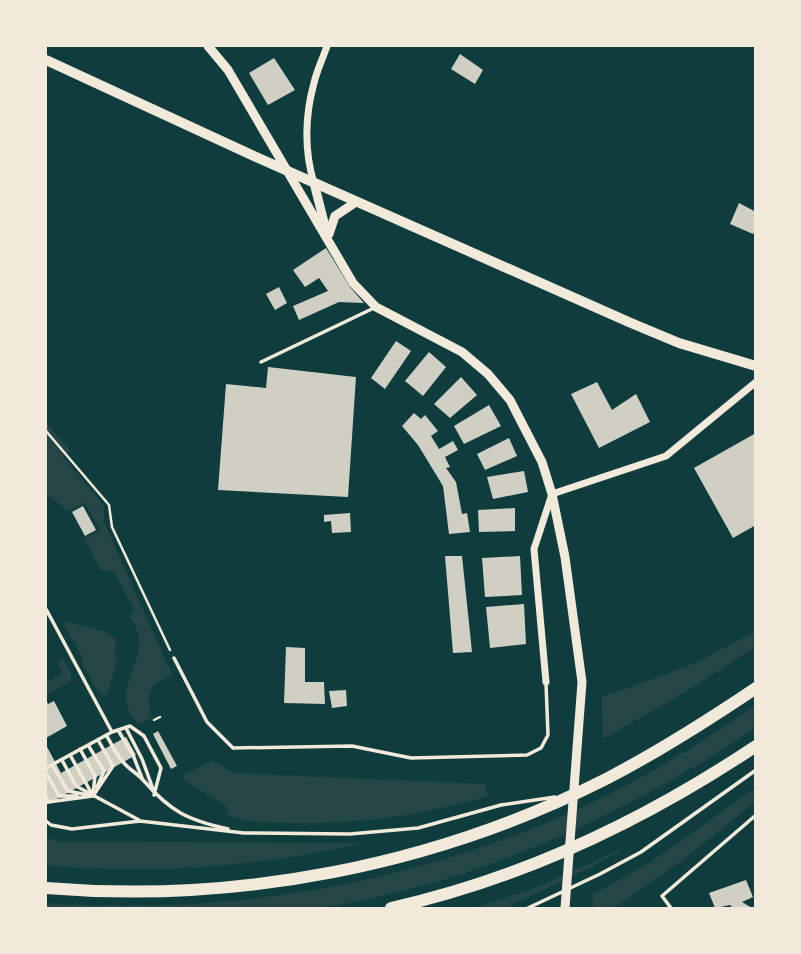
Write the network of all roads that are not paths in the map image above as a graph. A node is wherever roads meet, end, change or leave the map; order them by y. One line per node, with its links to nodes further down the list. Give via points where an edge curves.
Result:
1 (208, 46): 4 (street)
2 (327, 46): 5 (street, via 307,119)
3 (46, 60): 4 (main road)
4 (288, 171): 5 (main road); 7 (street)
5 (314, 183): 6 (main road); 7 (street)
6 (356, 202): 7 (street, via 335,216); 10 (main road, via 680,343)
7 (328, 239): 8 (street, via 353,283)
8 (376, 307): 9 (lane); 12 (street, via 462,352 488,374 510,400 542,463)
9 (261, 362)
10 (755, 366)
11 (755, 382): 12 (street, via 666,456)
12 (552, 494): 15 (street, via 534,549); 42 (street, via 582,682)
13 (46, 609): 19 (lane)
14 (174, 658): 15 (lane, via 207,722 233,748 352,746 411,758 527,755 541,748 548,735)
15 (546, 682)
16 (755, 688): 31 (highway, via 665,746)
17 (126, 728): 18 (lane); 32 (lane); 32 (lane, via 144,736 161,768)
18 (118, 730): 19 (lane); 30 (lane)
19 (112, 732): 20 (lane)
20 (106, 735): 21 (lane); 30 (lane, via 122,761)
21 (98, 739): 22 (lane); 33 (lane, via 113,766)
22 (88, 745): 24 (lane); 33 (lane, via 104,771)
23 (755, 746): 40 (highway, via 677,795 597,836 490,880)
24 (80, 749): 25 (lane); 33 (lane, via 95,776)
25 (70, 755): 26 (lane); 33 (lane)
26 (61, 760): 27 (lane); 33 (lane, via 76,786)
27 (52, 765): 29 (lane); 33 (lane, via 68,791)
28 (755, 769): 41 (lane, via 640,852)
29 (46, 771): 33 (lane, via 59,796)
30 (143, 780): 32 (lane)
31 (574, 794): 38 (lane, via 501,805 397,830); 39 (highway, via 432,848 319,875 201,890)
32 (154, 795): 38 (lane, via 202,824)
33 (93, 796): 34 (lane, via 48,802); 37 (lane)
34 (46, 797)
35 (755, 815): 43 (lane, via 662,895)
36 (46, 821): 37 (lane, via 72,829)
37 (140, 821): 38 (lane)
38 (244, 833)
39 (46, 888)
40 (391, 908)
41 (528, 908)
42 (565, 908)
43 (671, 908)

